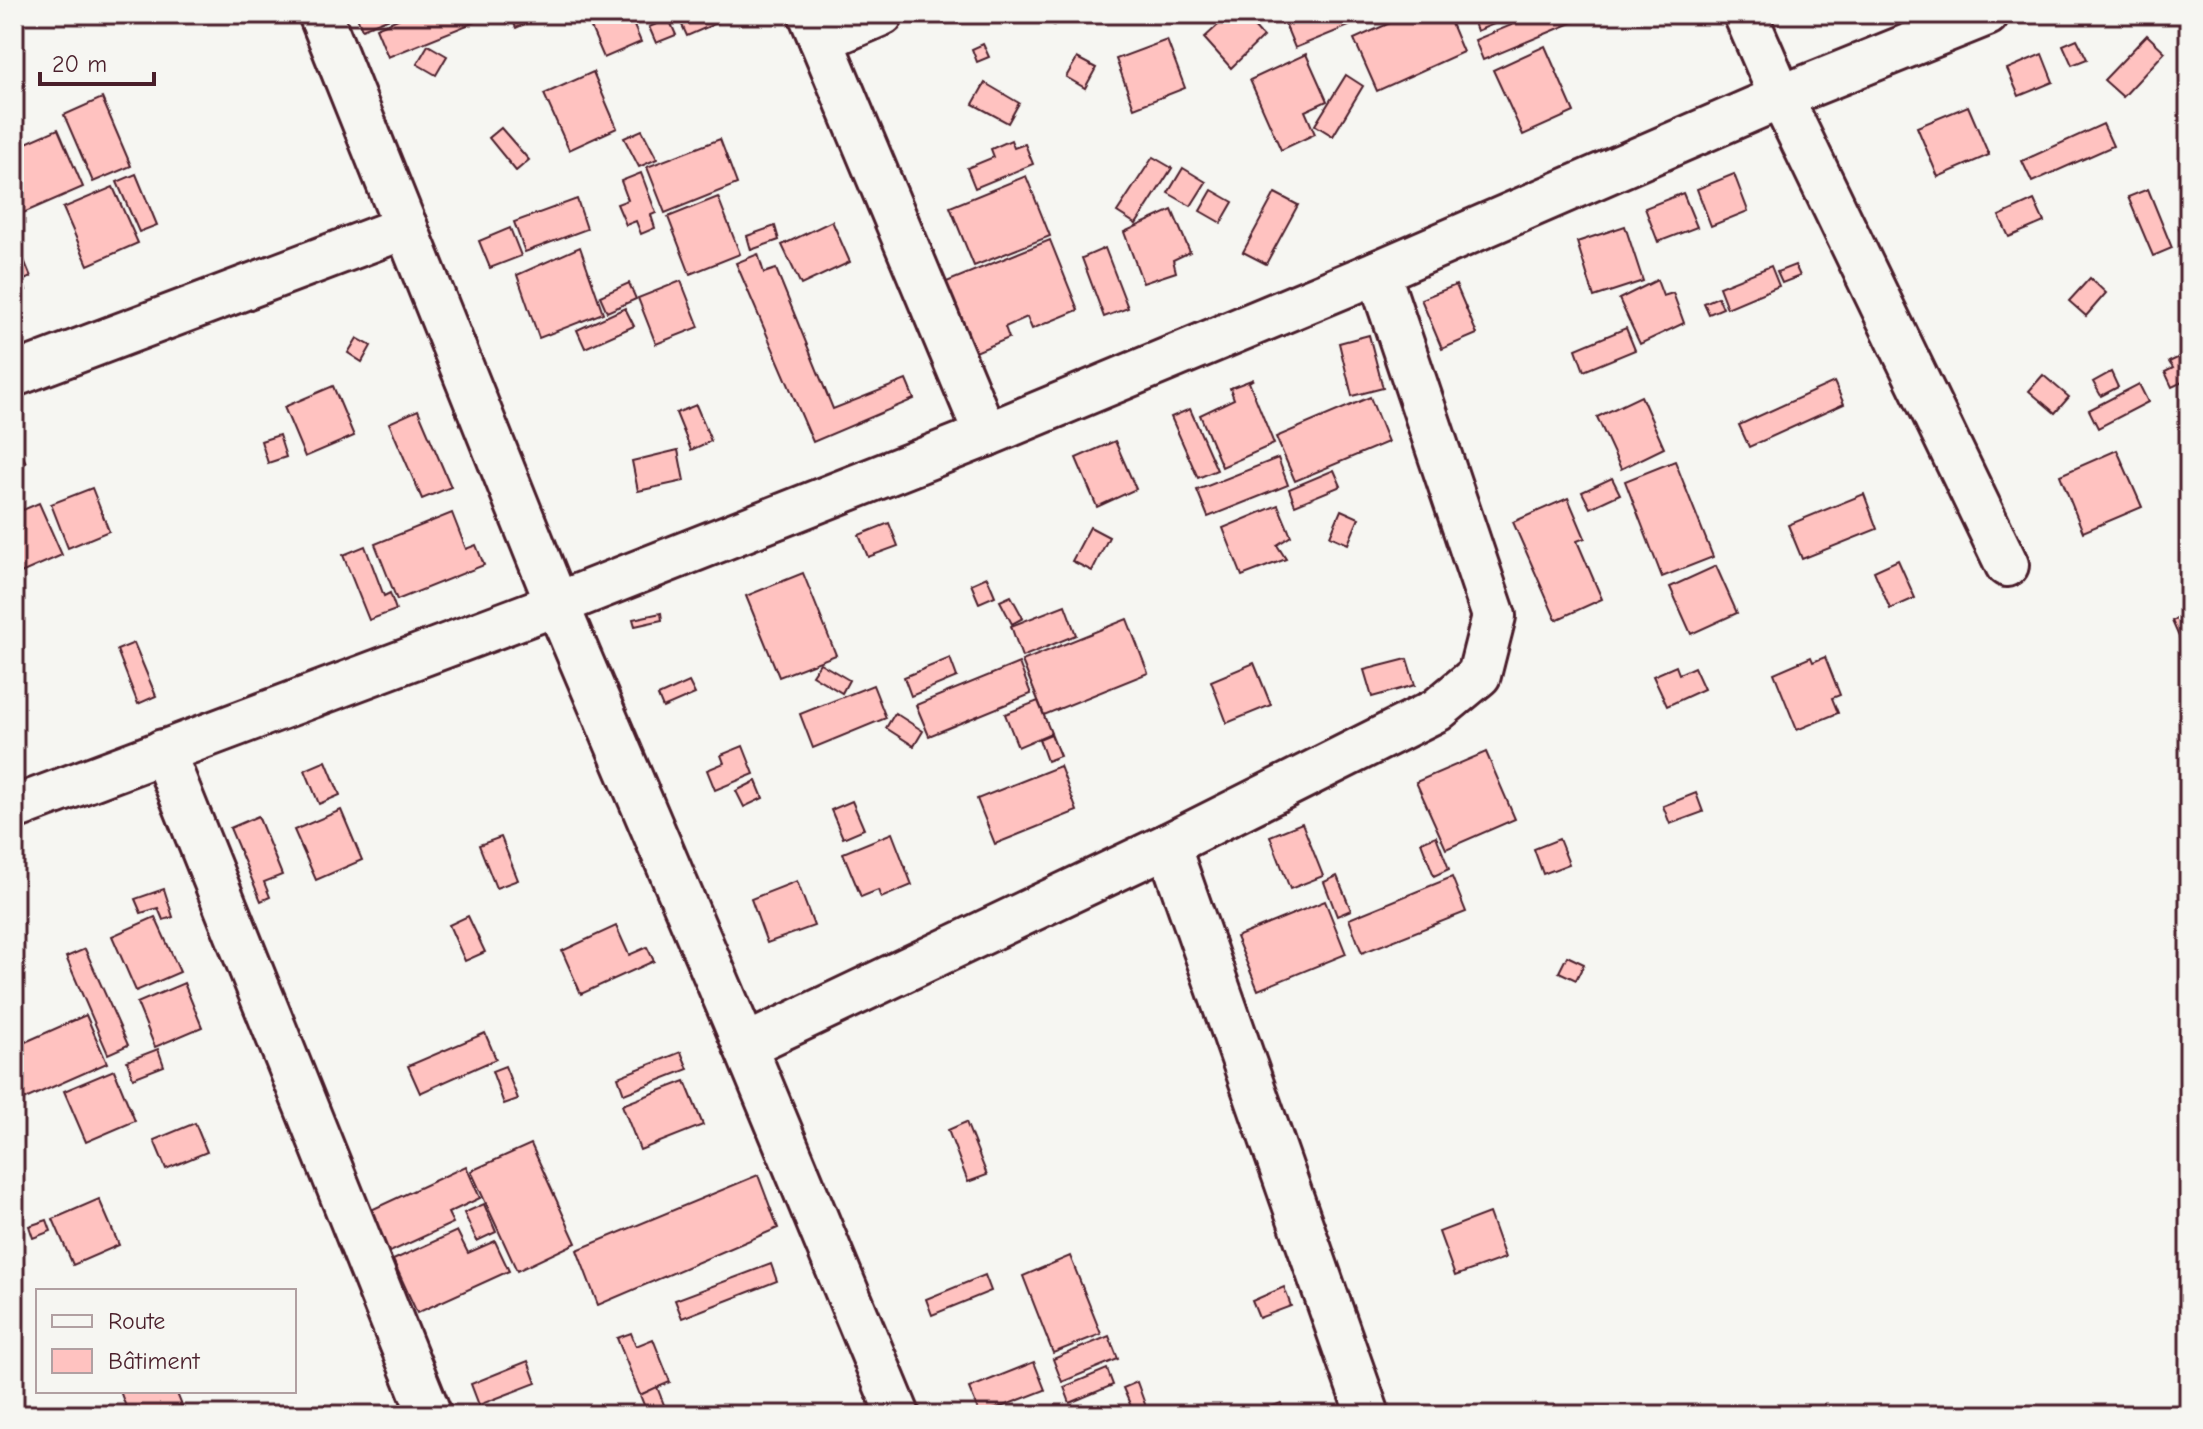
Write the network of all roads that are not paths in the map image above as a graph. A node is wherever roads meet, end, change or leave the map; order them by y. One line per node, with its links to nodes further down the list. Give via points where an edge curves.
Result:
1 (320, 14): 7 (street)
2 (882, 14): 5 (street)
3 (1745, 14): 6 (street)
4 (1987, 14): 6 (street)
5 (815, 27): 10 (street)
6 (1781, 97): 8 (street); 11 (street)
7 (406, 227): 9 (street); 12 (street)
8 (1378, 272): 10 (street); 15 (street, via 1494,616 1479,675 1437,710)
9 (14, 375)
10 (986, 435): 12 (street)
11 (2007, 565)
12 (557, 604): 13 (street); 16 (street)
13 (163, 751): 14 (street); 17 (street)
14 (14, 808)
15 (1168, 845): 16 (street); 19 (street)
16 (745, 1046): 18 (street)
17 (430, 1415)
18 (898, 1415)
19 (1368, 1415)

